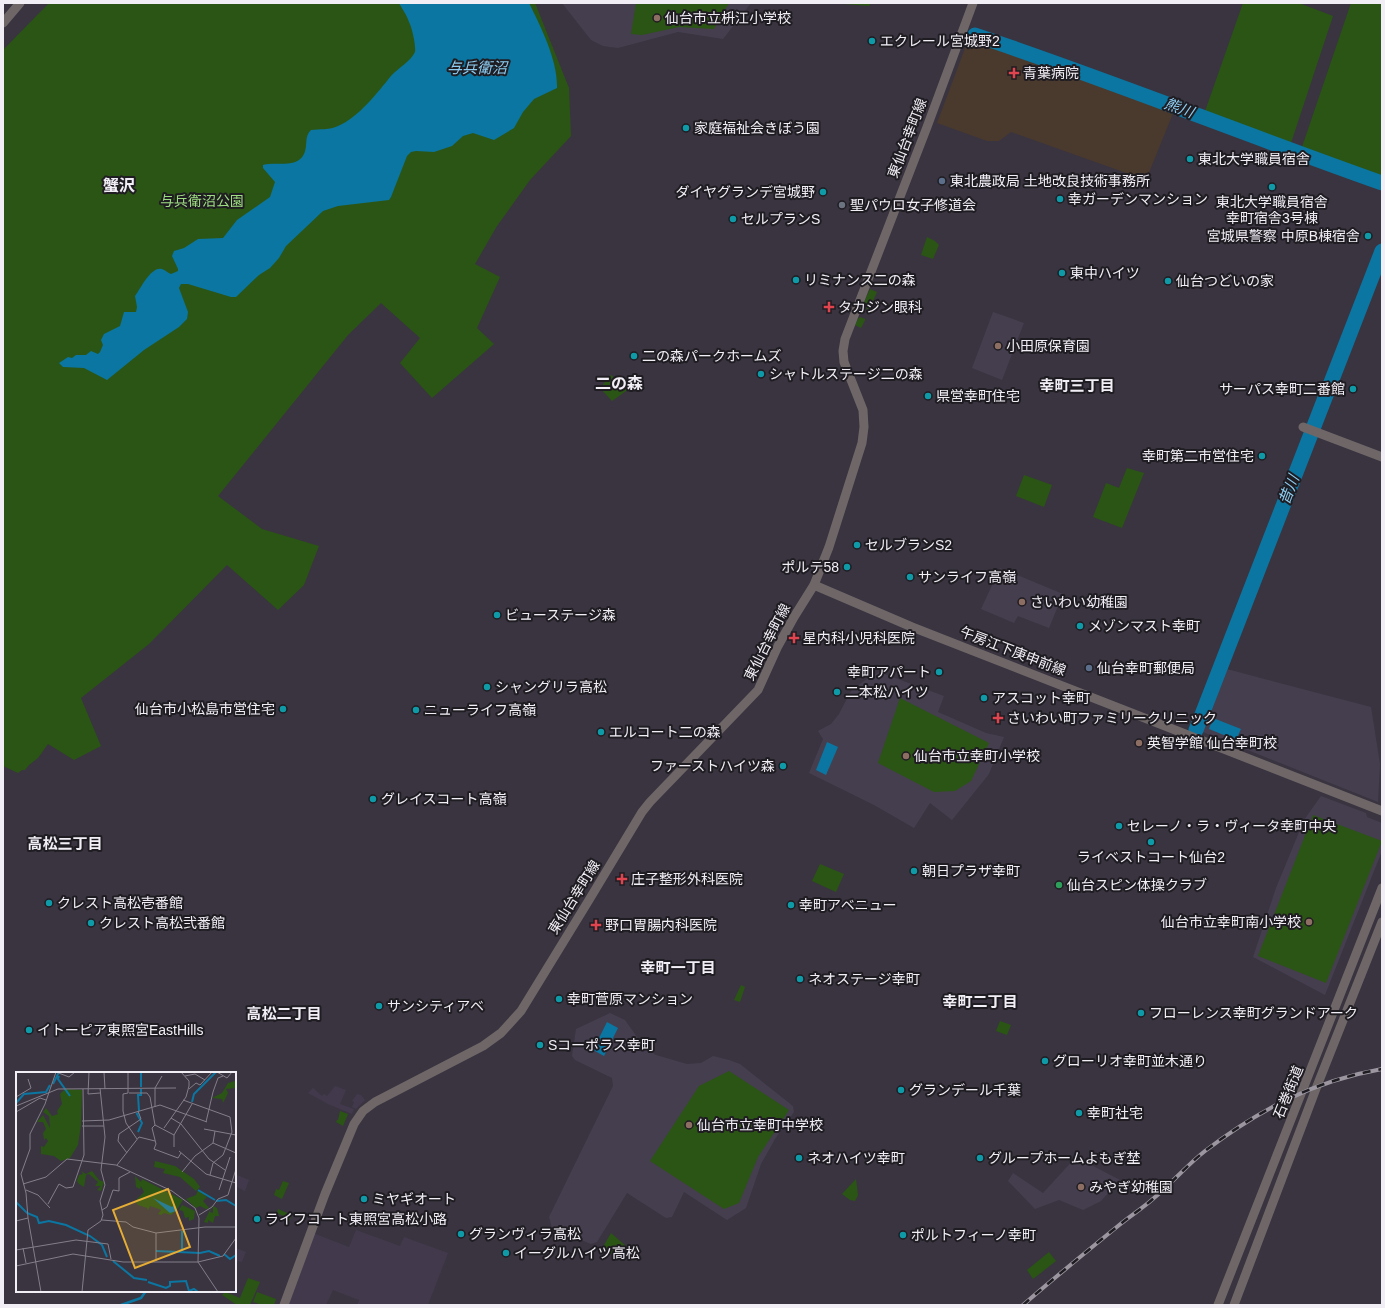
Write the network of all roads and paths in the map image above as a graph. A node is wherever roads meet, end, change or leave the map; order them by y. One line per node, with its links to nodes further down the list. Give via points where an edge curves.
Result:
1 (20, 3): 3 (street)
2 (973, 3): 6 (street, 東仙台幸町線, via 845,339 844,362 863,410 863,438 834,532)
3 (3, 23)
4 (1310, 430): 5 (street)
5 (1382, 457)
6 (814, 585): 7 (street, 午房江下庚申前線, via 912,627); 12 (street, 東仙台幸町線, via 778,646 758,690 642,812 518,1015 483,1046 375,1102 363,1111 354,1124 325,1194)
7 (1382, 811)
8 (1382, 888): 10 (street, 石巻街道)
9 (1382, 922): 11 (street, 石巻街道)
10 (1271, 1173): 11 (street); 13 (street, 石巻街道)
11 (1283, 1178): 14 (street, 石巻街道)
12 (284, 1305)
13 (1218, 1305)
14 (1234, 1305)

